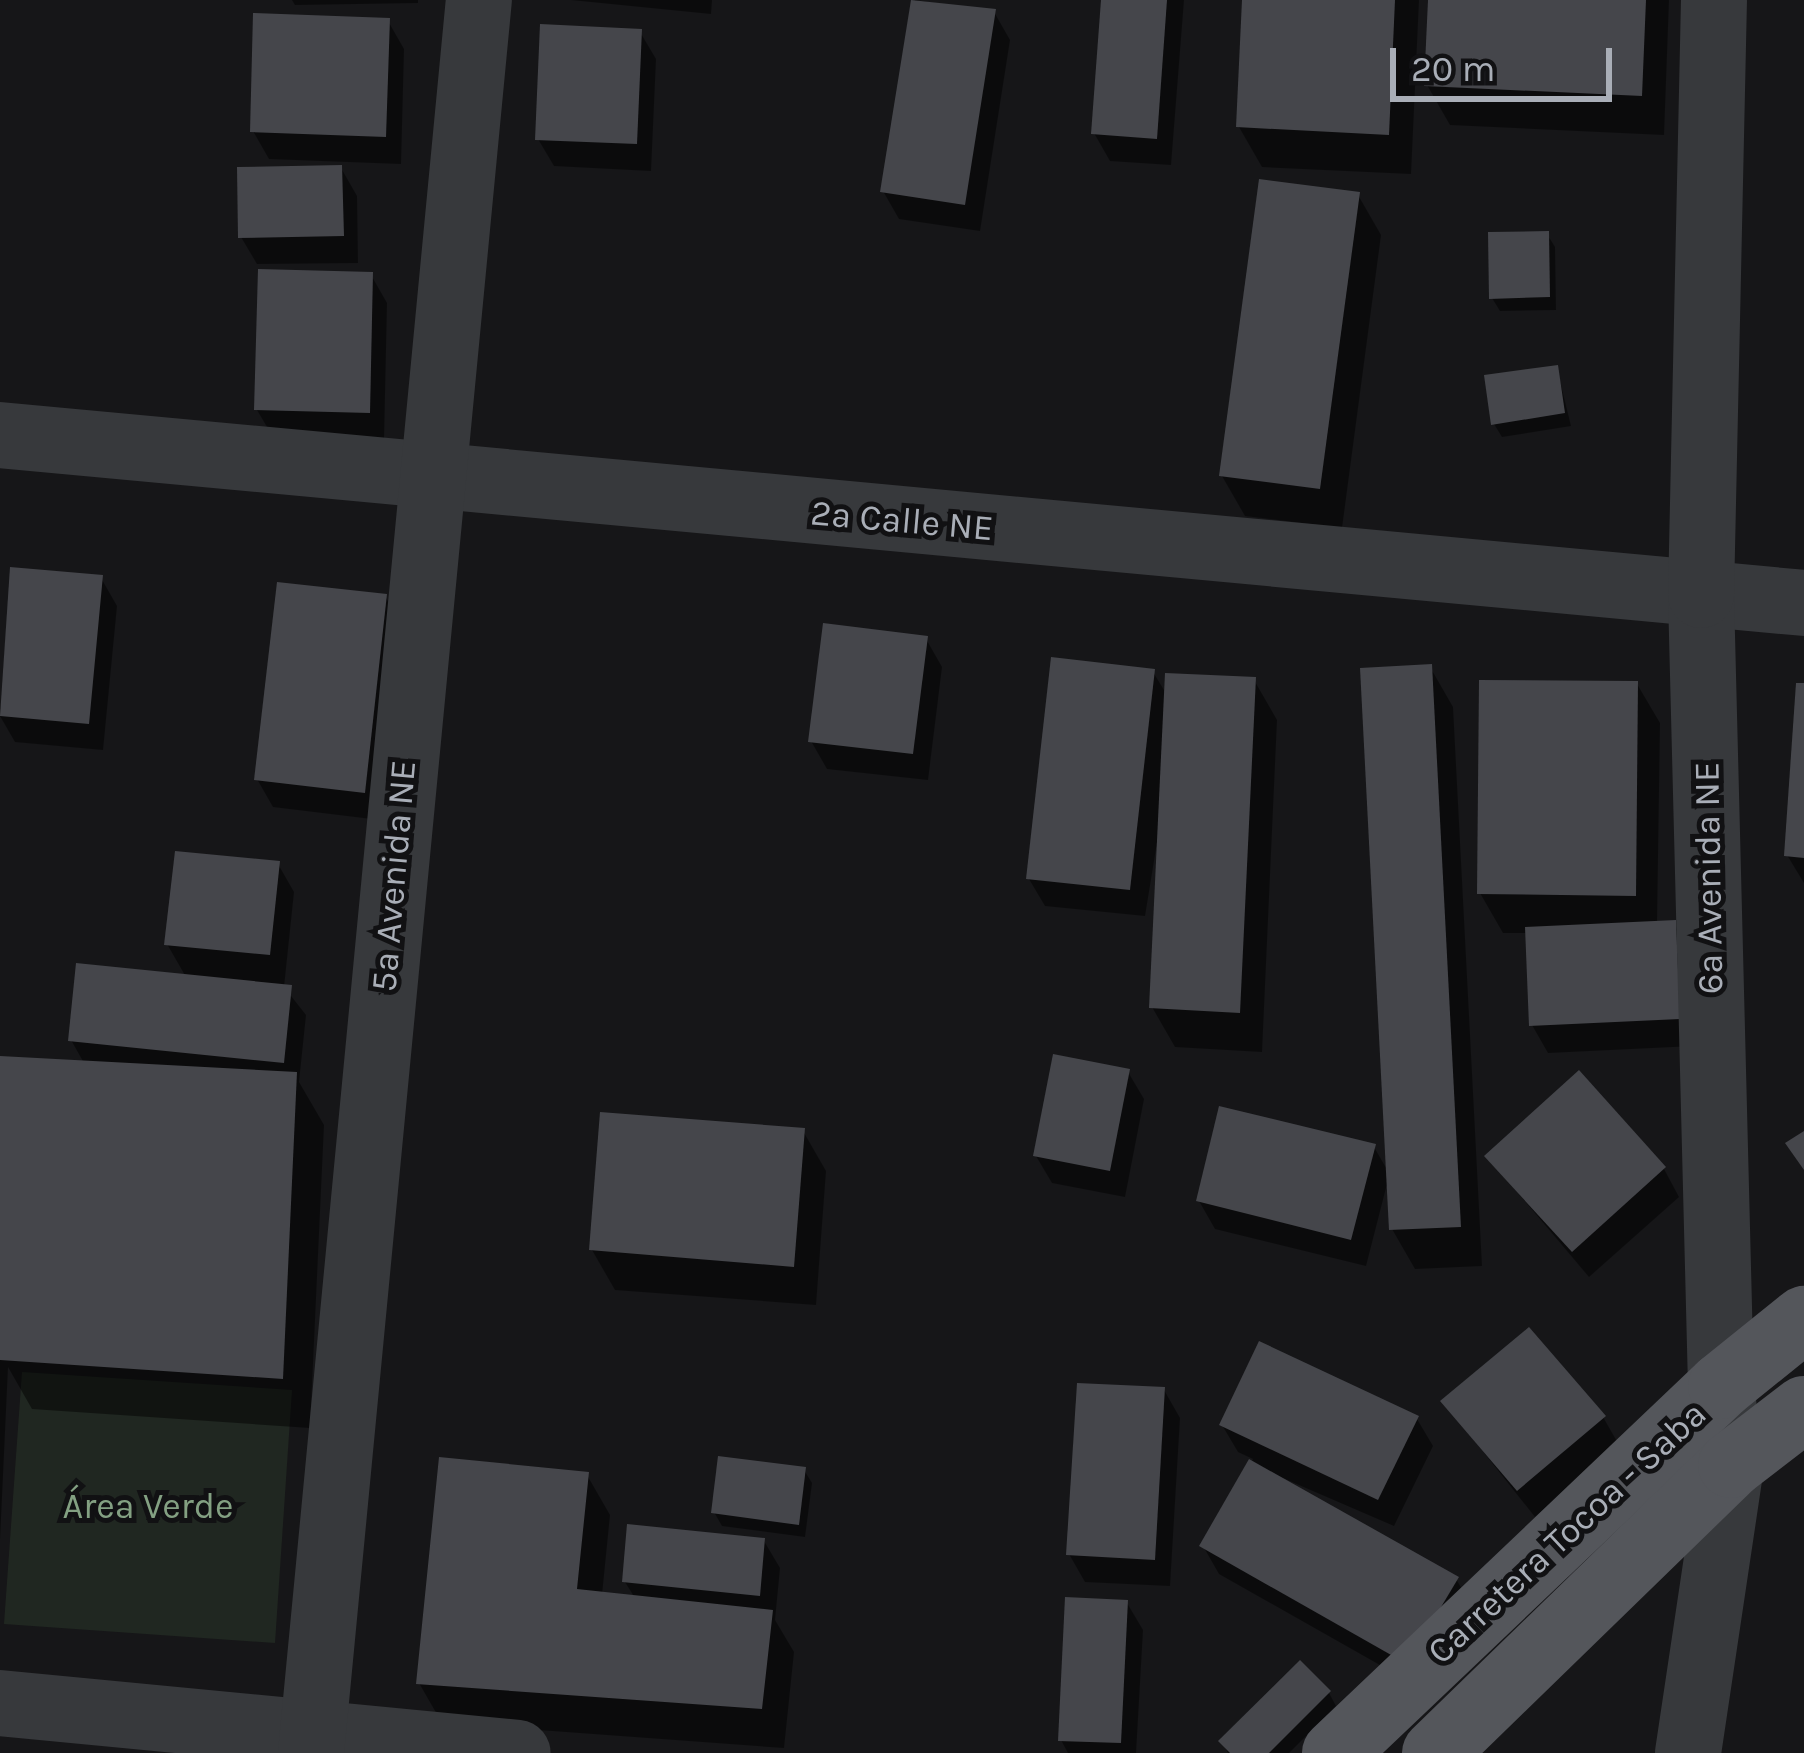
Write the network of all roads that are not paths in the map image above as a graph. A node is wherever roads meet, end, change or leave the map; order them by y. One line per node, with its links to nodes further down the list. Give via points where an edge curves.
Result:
1 (479, 0): 4 (street, 5a Avenida NE)
2 (1714, 0): 5 (street, 6a Avenida NE)
3 (0, 435): 4 (street, 2a Calle NE)
4 (432, 478): 5 (street, 2a Calle NE); 12 (street, 5a Avenida NE)
5 (1702, 595): 6 (street, 2a Calle NE); 8 (street, 6a Avenida NE)
6 (1804, 603)
7 (1804, 1319): 8 (main road, Carretera Tocoa - Saba)
8 (1721, 1386): 10 (street, 6a Avenida NE); 14 (main road, Carretera Tocoa - Saba)
9 (1802, 1412): 10 (main road, Carretera Tocoa - Saba)
10 (1731, 1466): 15 (main road, Carretera Tocoa - Saba); 16 (street, 6a Avenida NE)
11 (0, 1703): 12 (street)
12 (312, 1743): 13 (street)
13 (518, 1753)
14 (1335, 1753)
15 (1435, 1753)
16 (1688, 1753)

